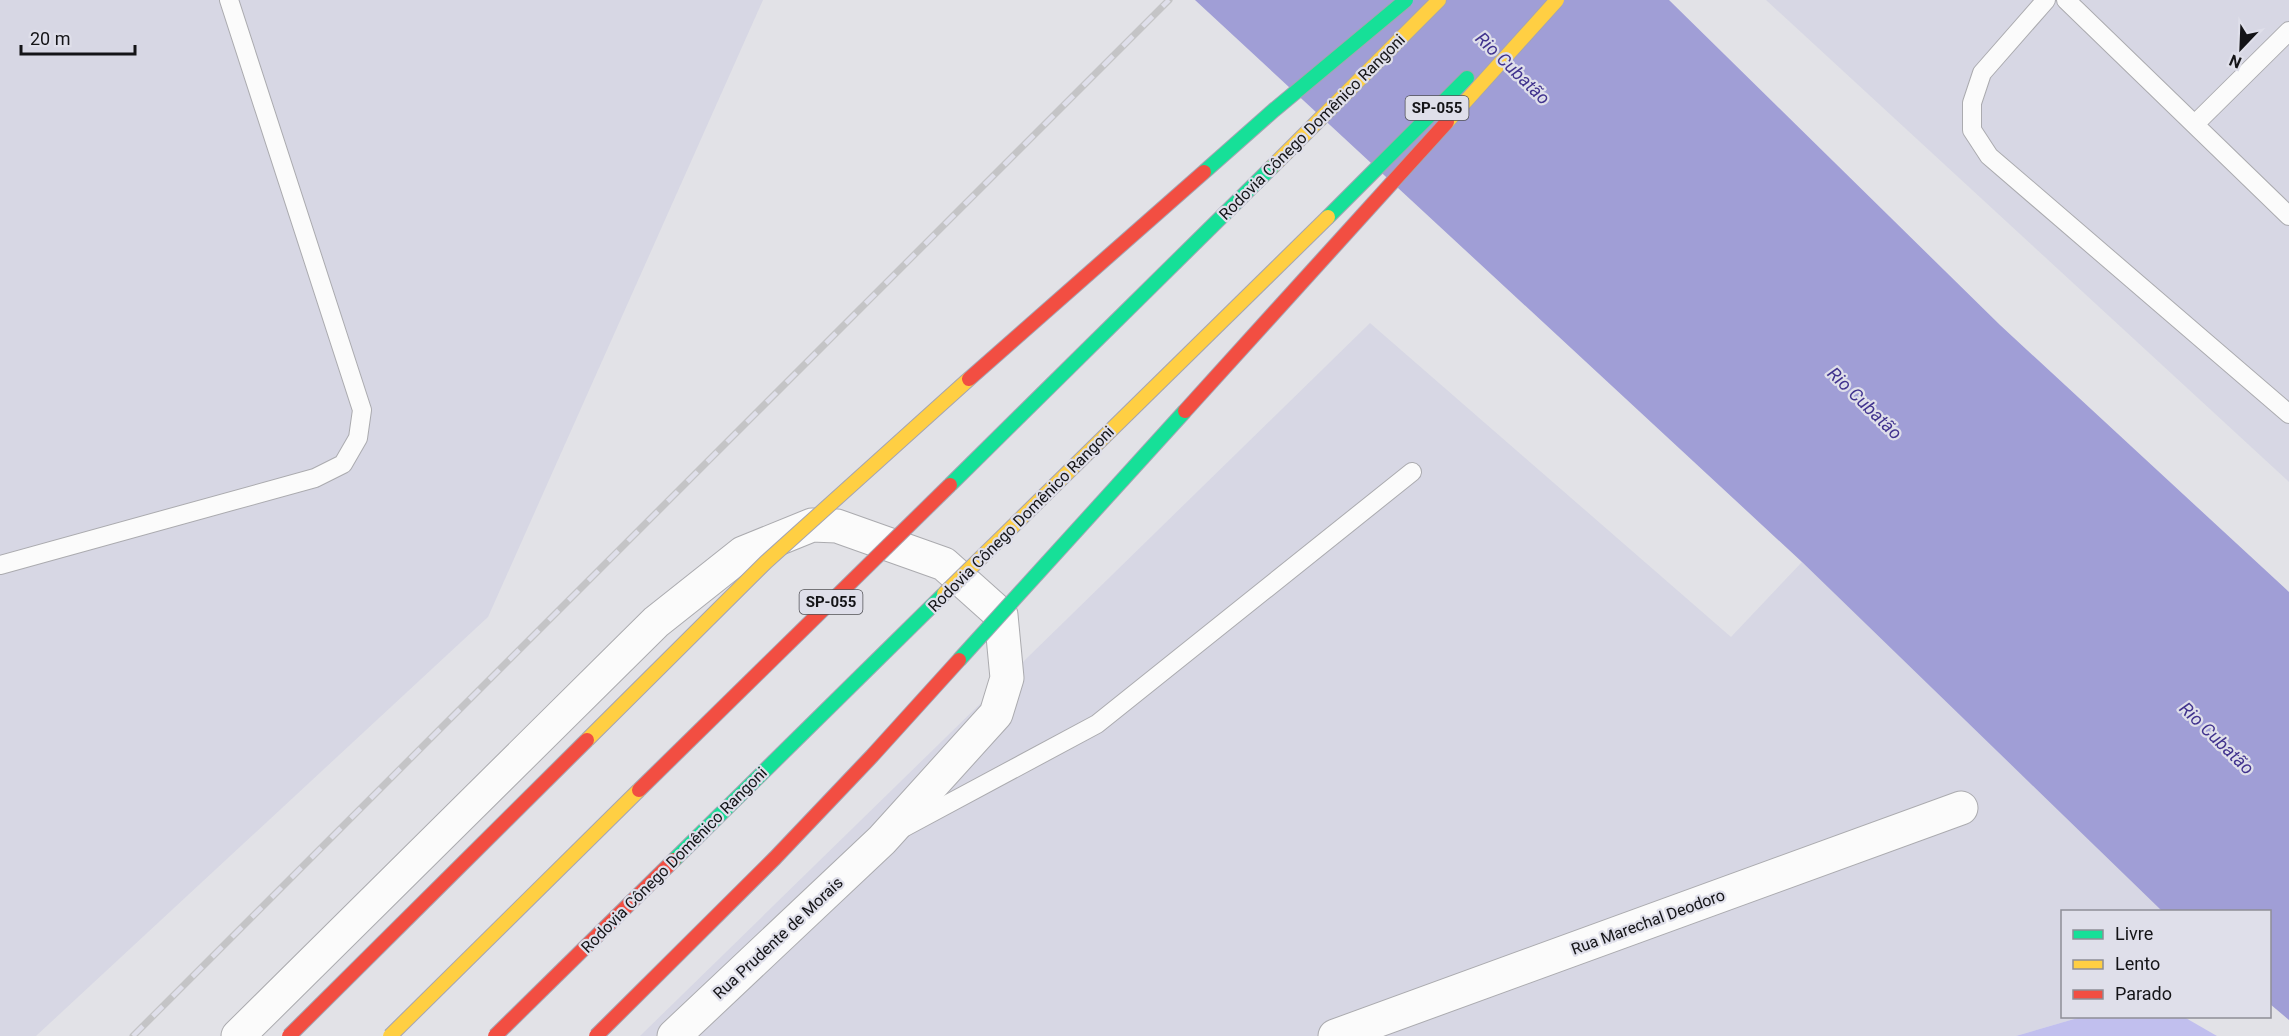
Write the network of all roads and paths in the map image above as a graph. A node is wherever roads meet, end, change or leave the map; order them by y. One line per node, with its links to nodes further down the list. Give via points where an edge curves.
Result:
1 (229, 0): 13 (lane, via 362,410 358,438 343,464 315,478)
2 (1406, 0): 17 (highway, bridge, via 1265,117 766,562)
3 (1439, 0): 18 (highway, Rodovia Cônego Domênico Rangoni / SP-055, bridge)
4 (1545, 0): 19 (highway, Rodovia Cônego Domênico Rangoni / SP-055, bridge)
5 (1557, 0): 20 (highway, bridge, via 872,756)
6 (2046, 0): 11 (lane, via 1982,73 1972,103 1972,130 1989,156)
7 (2066, 0): 9 (lane)
8 (2289, 31): 9 (lane)
9 (2194, 124): 10 (lane)
10 (2289, 216)
11 (2289, 414)
12 (1413, 472): 15 (lane, via 1097,724)
13 (0, 565)
14 (1962, 808): 22 (street, Rua Marechal Deodoro)
15 (882, 840): 16 (street, Rua Prudente de Morais, via 996,714 1007,678 1000,615 944,564 837,526 812,525 743,553 656,622); 21 (street, Rua Prudente de Morais)
16 (238, 1036)
17 (289, 1036)
18 (390, 1036)
19 (495, 1036)
20 (596, 1036)
21 (674, 1036)
22 (1335, 1036)

